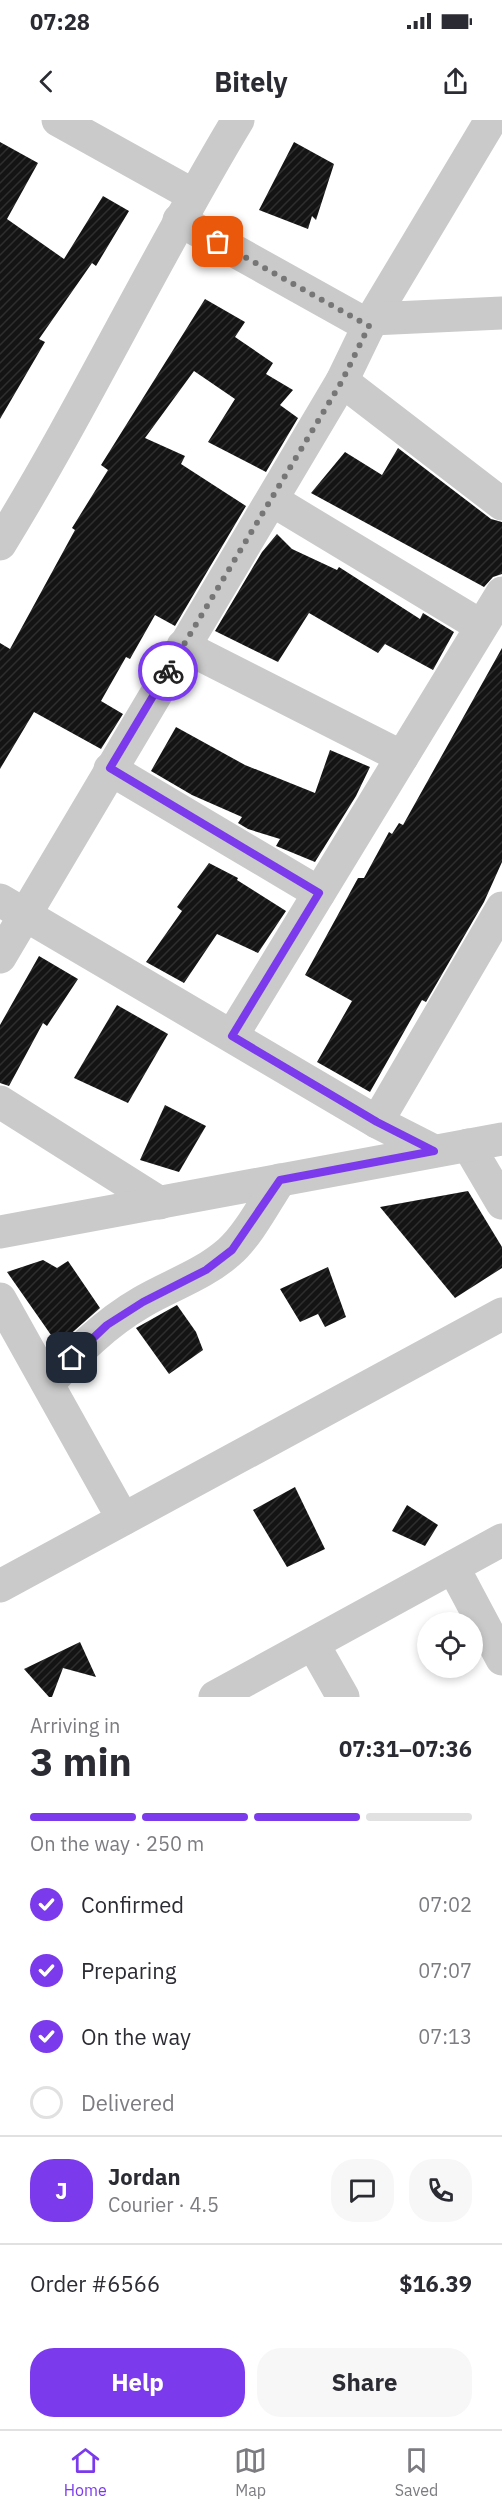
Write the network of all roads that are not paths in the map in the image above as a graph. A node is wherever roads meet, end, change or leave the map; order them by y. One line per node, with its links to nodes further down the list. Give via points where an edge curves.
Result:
1 (58, 120): 4 (street)
2 (238, 120): 4 (street)
3 (491, 120): 6 (street)
4 (186, 208): 6 (street); 10 (street, via 33,491)
5 (502, 314): 6 (street)
6 (371, 322): 7 (street)
7 (342, 381): 8 (street); 9 (street)
8 (272, 500): 12 (street); 13 (street)
9 (502, 504)
10 (0, 544)
11 (502, 593): 12 (street)
12 (481, 626): 14 (street)
13 (183, 646): 14 (street); 15 (street)
14 (402, 757): 16 (street)
15 (110, 768): 16 (street); 17 (street)
16 (319, 893): 20 (street)
17 (13, 907): 19 (street); 20 (street)
18 (502, 908): 22 (street)
19 (0, 957)
20 (232, 1036): 22 (street)
21 (0, 1102): 27 (street)
22 (377, 1122): 25 (street)
23 (502, 1139): 24 (street)
24 (468, 1145): 25 (street); 28 (street)
25 (434, 1151): 26 (street)
26 (280, 1180): 27 (street); 32 (street, via 232,1250 206,1270 107,1325)
27 (160, 1203): 29 (street)
28 (502, 1203)
29 (0, 1232)
30 (0, 1299): 32 (street)
31 (502, 1314): 33 (street)
32 (48, 1384): 33 (street)
33 (123, 1519): 36 (street)
34 (502, 1540): 35 (street)
35 (453, 1567): 37 (street); 38 (street)
36 (0, 1586)
37 (313, 1644): 39 (street); 40 (street)
38 (502, 1659)
39 (215, 1697)
40 (343, 1697)

